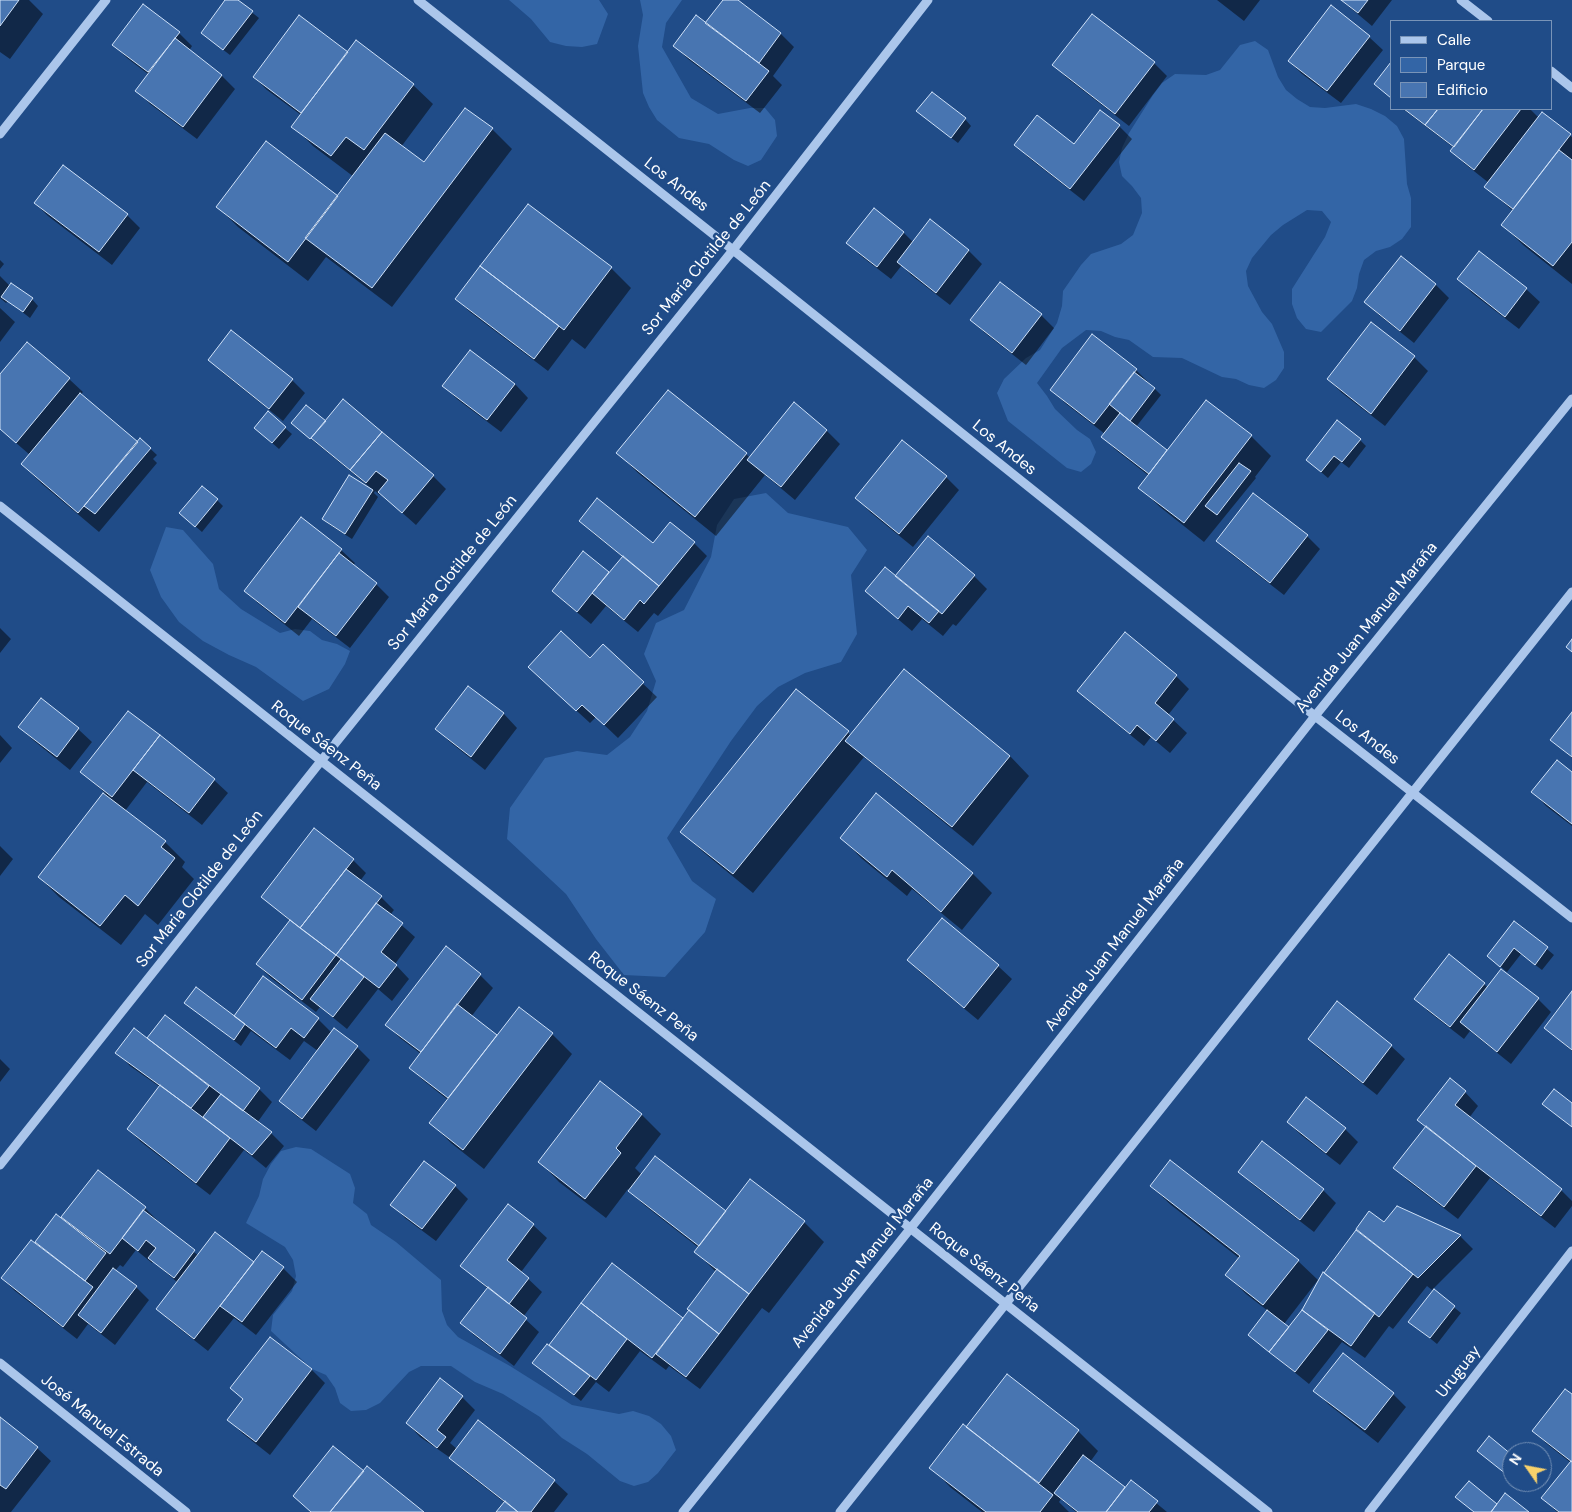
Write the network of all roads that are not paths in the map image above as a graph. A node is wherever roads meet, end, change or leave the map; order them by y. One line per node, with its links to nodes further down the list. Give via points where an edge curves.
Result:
1 (106, 0): 8 (street)
2 (418, 0): 9 (street, Los Andes)
3 (928, 0): 9 (street, Sor Maria Clotilde de León)
4 (1461, 0): 5 (street)
5 (1487, 20)
6 (1552, 72): 7 (street)
7 (1572, 88)
8 (0, 134)
9 (733, 250): 13 (street, Los Andes); 14 (street, Sor Maria Clotilde de León)
10 (1572, 399): 13 (street, Avenida Juan Manuel Maraña)
11 (0, 506): 14 (street, Roque Sáenz Peña)
12 (1572, 592): 15 (street)
13 (1315, 716): 15 (street, Los Andes); 18 (street, Avenida Juan Manuel Maraña)
14 (321, 761): 17 (street, Sor Maria Clotilde de León); 18 (street, Roque Sáenz Peña)
15 (1412, 793): 16 (street, Los Andes); 20 (street)
16 (1572, 918)
17 (0, 1165)
18 (910, 1228): 20 (street, Roque Sáenz Peña); 23 (street, Avenida Juan Manuel Maraña)
19 (1572, 1251): 26 (street, Uruguay)
20 (1006, 1304): 24 (street); 25 (street, Roque Sáenz Peña)
21 (0, 1363): 22 (street, José Manuel Estrada)
22 (186, 1512)
23 (683, 1512)
24 (840, 1512)
25 (1268, 1512)
26 (1369, 1512)

